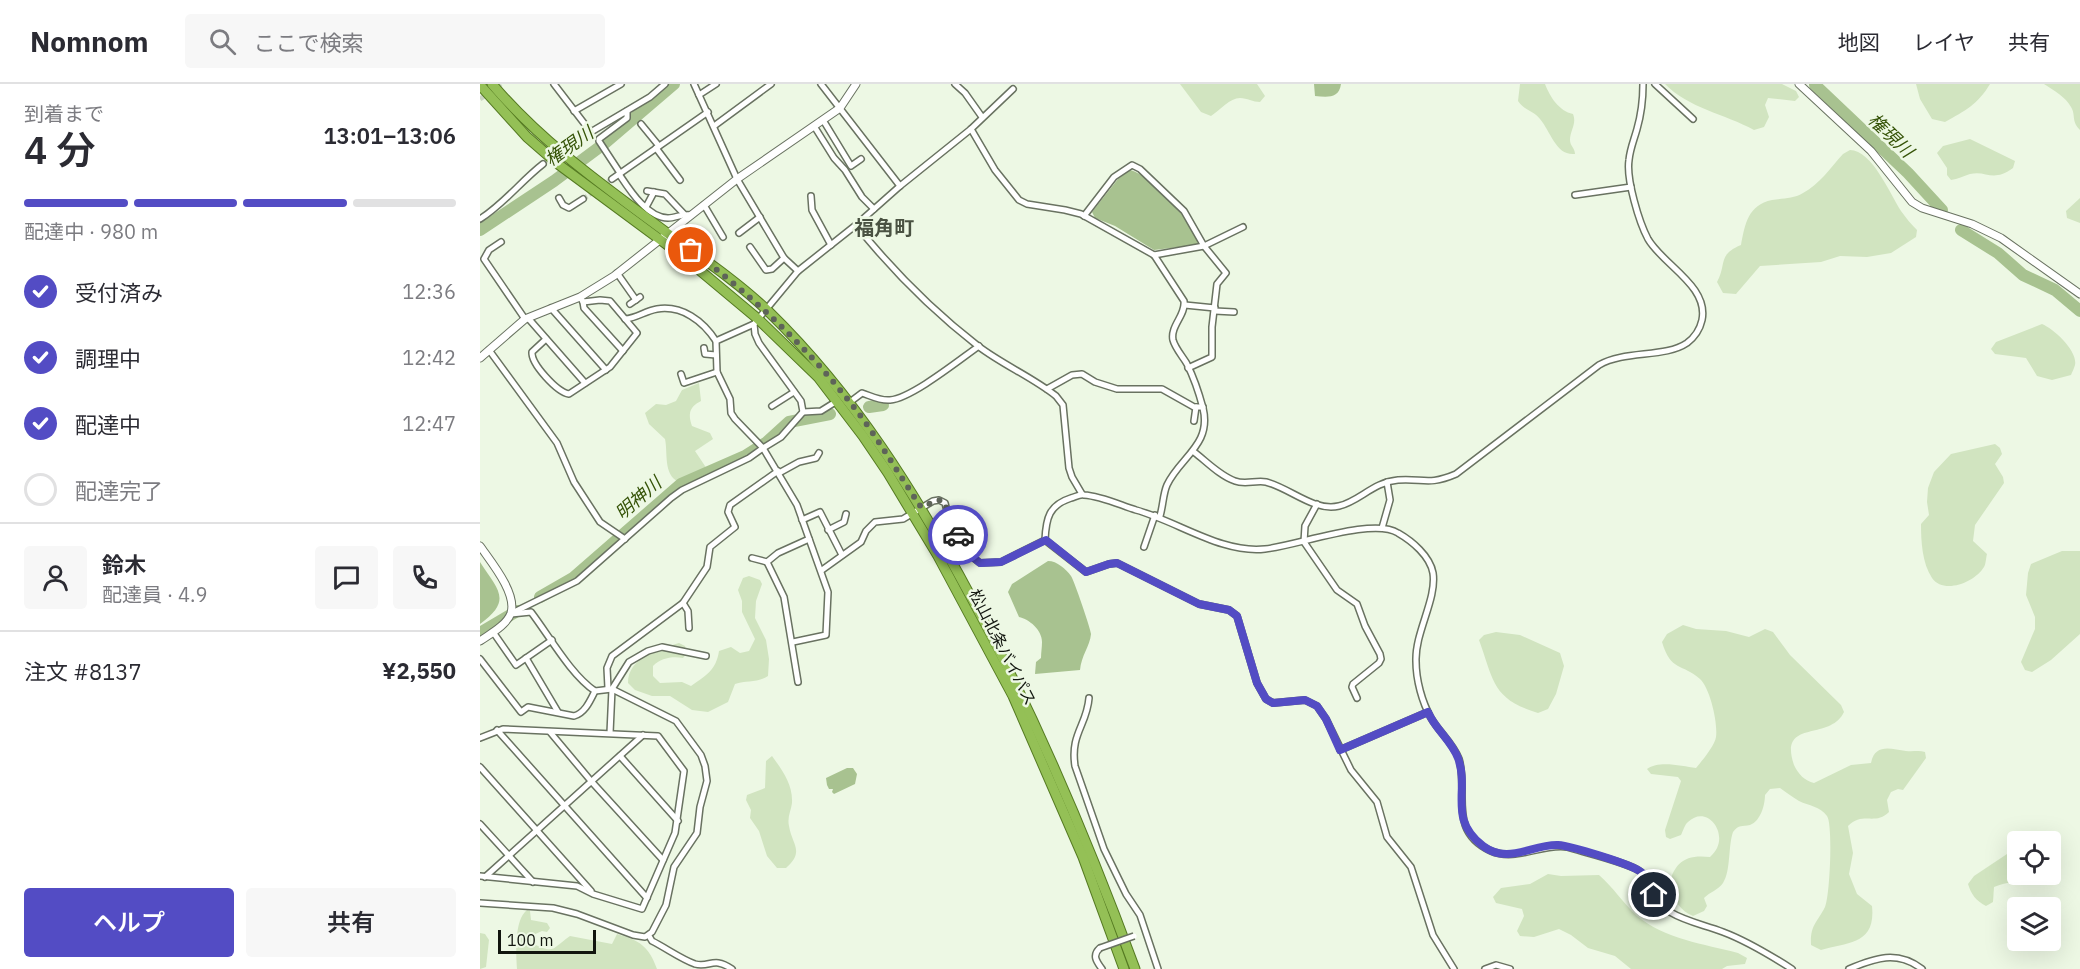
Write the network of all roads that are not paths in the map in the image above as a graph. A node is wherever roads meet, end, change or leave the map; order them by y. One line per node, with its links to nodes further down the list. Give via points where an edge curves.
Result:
1 (492, 84): 53 (highway, 松山北条バイパス, via 567,158)
2 (554, 84): 18 (street)
3 (621, 84): 18 (street)
4 (665, 84): 19 (street)
5 (694, 84): 16 (street)
6 (716, 84): 16 (street)
7 (771, 84): 25 (street)
8 (821, 84): 17 (street)
9 (856, 84): 17 (street)
10 (955, 84): 21 (street)
11 (1643, 84): 38 (street, via 1640,118 1628,163)
12 (1654, 84): 22 (street)
13 (1799, 84): 64 (street, via 1871,151 1912,202 2001,238)
14 (480, 85): 55 (highway, 松山北条バイパス, via 527,137 558,164)
15 (1013, 89): 21 (street)
16 (699, 95): 20 (street)
17 (840, 108): 23 (street); 37 (street)
18 (574, 111): 28 (street)
19 (627, 111): 28 (street); 33 (street, via 627,118 598,141)
20 (708, 112): 25 (street); 30 (street)
21 (982, 117): 27 (street)
22 (1693, 119)
23 (823, 120): 26 (street); 31 (street, via 851,166)
24 (641, 123): 30 (street)
25 (714, 126): 35 (street)
26 (814, 126): 35 (street); 45 (street, via 858,192)
27 (971, 129): 37 (street); 47 (street, via 995,170 1019,200)
28 (590, 131): 29 (street)
29 (569, 145)
30 (658, 147): 33 (street); 36 (street)
31 (861, 159)
32 (543, 164): 49 (street)
33 (619, 173): 34 (street); 44 (street)
34 (612, 179)
35 (737, 179): 43 (street); 48 (street)
36 (680, 180)
37 (900, 186): 45 (street)
38 (1631, 187): 39 (street); 100 (street, via 1648,239 1699,297 1703,316 1694,337 1680,346 1599,365 1456,474 1431,482)
39 (1575, 195)
40 (811, 196): 57 (street, via 812,210)
41 (559, 198): 42 (street, via 569,208)
42 (583, 199)
43 (704, 205): 46 (street); 54 (street)
44 (646, 207): 46 (street, via 666,218); 46 (street, via 650,192 665,194)
45 (874, 209): 50 (street)
46 (688, 215): 53 (street)
47 (1084, 216): 58 (street, via 1114,177 1127,167 1136,166 1184,211); 60 (street)
48 (760, 218): 52 (street); 61 (street)
49 (480, 219)
50 (856, 225): 57 (street); 77 (street, via 901,276)
51 (1243, 227): 58 (street)
52 (739, 233)
53 (669, 234): 55 (street); 69 (highway, 松山北条バイパス)
54 (723, 237)
55 (660, 240): 63 (street); 74 (highway, 松山北条バイパス, via 721,287)
56 (501, 242): 72 (street, via 484,259)
57 (831, 245): 62 (street)
58 (1204, 246): 60 (street); 70 (street, via 1226,273 1217,284)
59 (750, 247): 61 (street, via 766,270)
60 (1154, 255): 67 (street)
61 (784, 258): 62 (street)
62 (798, 271): 69 (street)
63 (617, 273): 65 (street); 66 (street)
64 (2080, 294)
65 (581, 299): 68 (street); 73 (street, via 606,300); 79 (street, via 584,308)
66 (636, 301)
67 (1185, 305): 70 (street); 82 (street, via 1173,339)
68 (550, 308): 72 (street); 83 (street)
69 (766, 309): 74 (street); 90 (highway, 松山北条バイパス)
70 (1215, 310): 71 (street); 82 (street, via 1212,357)
71 (1234, 312)
72 (527, 318): 75 (street); 80 (street)
73 (625, 319): 76 (street, via 656,309 675,309 702,324); 79 (street, via 637,333)
74 (756, 322): 76 (street); 88 (street, via 759,343); 89 (highway, 松山北条バイパス, via 794,352)
75 (546, 339): 86 (street); 86 (street, via 532,352 537,366 566,394)
76 (716, 340): 81 (street)
77 (979, 346): 87 (street); 90 (street, via 897,399 886,401 862,393)
78 (704, 348): 81 (street, via 705,354)
79 (623, 351): 83 (street)
80 (483, 354): 110 (street, via 557,443 574,482 600,522)
81 (716, 355): 84 (street)
82 (1188, 368): 93 (street)
83 (606, 370): 86 (street)
84 (717, 372): 85 (street, via 684,383); 96 (street, via 730,399 731,413)
85 (681, 374)
86 (585, 383)
87 (1047, 389): 92 (street, via 1072,375 1082,374 1118,389 1162,389); 101 (street, via 1063,405 1069,468)
88 (794, 392): 91 (street); 94 (street, via 801,401)
89 (837, 401): 94 (street, via 822,411); 104 (highway, 松山北条バイパス)
90 (850, 402): 103 (highway, 松山北条バイパス)
91 (772, 406)
92 (1196, 407): 93 (street); 95 (street)
93 (1203, 407): 97 (street, via 1203,430)
94 (800, 415): 96 (street, via 781,437)
95 (1194, 420)
96 (764, 448): 99 (street); 110 (street, via 682,490)
97 (1194, 452): 102 (street, via 1232,480 1266,482); 106 (street, via 1166,486)
98 (819, 453): 99 (street, via 816,458)
99 (778, 472): 107 (street); 120 (street, via 729,505 728,513 735,527 711,547 707,567)
100 (1387, 482): 102 (street, via 1341,506); 108 (street, via 1390,500)
101 (1082, 494): 106 (street); 112 (street, via 1055,505 1048,515)
102 (1317, 504): 113 (street, via 1305,526)
103 (921, 507): 104 (street); 112 (street, via 939,500 945,503 950,523 970,555 980,563 1001,562); 152 (highway, 松山北条バイパス, via 1021,694)
104 (912, 513): 116 (street, via 903,519 875,522 861,542); 152 (highway, 松山北条バイパス, via 1013,696)
105 (846, 514): 109 (street, via 844,522)
106 (1157, 516): 113 (street, via 1239,548 1263,549); 115 (street)
107 (802, 520): 109 (street, via 820,512); 111 (street)
108 (1382, 528): 113 (street); 136 (street, via 1399,533 1415,546 1425,556 1433,574 1416,652)
109 (828, 530): 116 (street)
110 (625, 539): 121 (street, via 577,581)
111 (809, 539): 118 (street); 119 (street)
112 (1046, 540): 142 (street, via 1086,572 1117,563 1199,604 1229,610 1237,616 1257,683 1266,699 1273,703 1305,700 1317,706)
113 (1304, 542): 134 (street, via 1337,590 1357,604 1380,654 1379,663 1353,684)
114 (480, 546): 121 (street, via 505,583)
115 (1144, 546)
116 (843, 555): 119 (street)
117 (752, 558): 118 (street)
118 (767, 562): 126 (street, via 784,597)
119 (822, 570): 126 (street, via 829,598 826,635)
120 (682, 603): 122 (street, via 688,611); 131 (street, via 612,656 607,668)
121 (511, 614): 123 (street); 124 (street, via 531,612)
122 (689, 627)
123 (493, 632): 125 (street); 128 (street, via 516,665)
124 (552, 640): 128 (street); 132 (street)
125 (480, 641)
126 (792, 642): 130 (street)
127 (706, 656): 131 (street, via 671,648 655,649 629,662)
128 (526, 658): 135 (street)
129 (480, 659): 135 (street, via 521,712 528,707)
130 (798, 682)
131 (610, 689): 132 (street); 139 (street); 160 (street, via 676,721 701,755 707,775 697,833 674,867 666,905)
132 (596, 692): 135 (street, via 579,714)
133 (1089, 698): 150 (street, via 1073,752)
134 (1357, 698)
135 (558, 712)
136 (1428, 712): 142 (street); 169 (street, via 1459,760 1461,815 1472,836 1483,846 1502,855 1546,846 1567,847 1636,869 1647,878 1664,909 1748,943)
137 (497, 730): 138 (street); 141 (street); 146 (street)
138 (550, 732): 139 (street); 145 (street)
139 (610, 734): 140 (street)
140 (643, 735): 143 (street); 147 (street, via 658,736 684,771)
141 (480, 738)
142 (1340, 750): 166 (street, via 1377,802 1387,837 1411,867 1433,935)
143 (620, 756): 145 (street); 147 (street)
144 (480, 767): 149 (street)
145 (591, 781): 146 (street); 153 (street)
146 (564, 806): 149 (street); 157 (street)
147 (678, 821): 153 (street)
148 (480, 824): 151 (street)
149 (536, 830): 151 (street); 156 (street)
150 (1104, 849): 152 (street); 159 (street)
151 (508, 854): 154 (street); 155 (street)
152 (1087, 855): 163 (highway, 松山北条バイパス); 164 (highway, 松山北条バイパス)
153 (663, 860): 157 (street)
154 (482, 877): 155 (street)
155 (532, 882): 156 (street, via 577,886)
156 (593, 894): 157 (street, via 642,909)
157 (646, 898)
158 (480, 903): 160 (street, via 553,908 633,935)
159 (1146, 932): 162 (street, bridge, via 1100,948 1095,957); 165 (street)
160 (649, 936): 161 (street, via 693,963 717,962)
161 (732, 969)
162 (1102, 969)
163 (1124, 969)
164 (1135, 969)
165 (1158, 969)
166 (1454, 969)
167 (1485, 969): 168 (street, via 1496,965)
168 (1510, 969)
169 (1792, 969)
170 (1849, 969): 171 (street, via 1875,958 1893,956)
171 (1922, 969)

